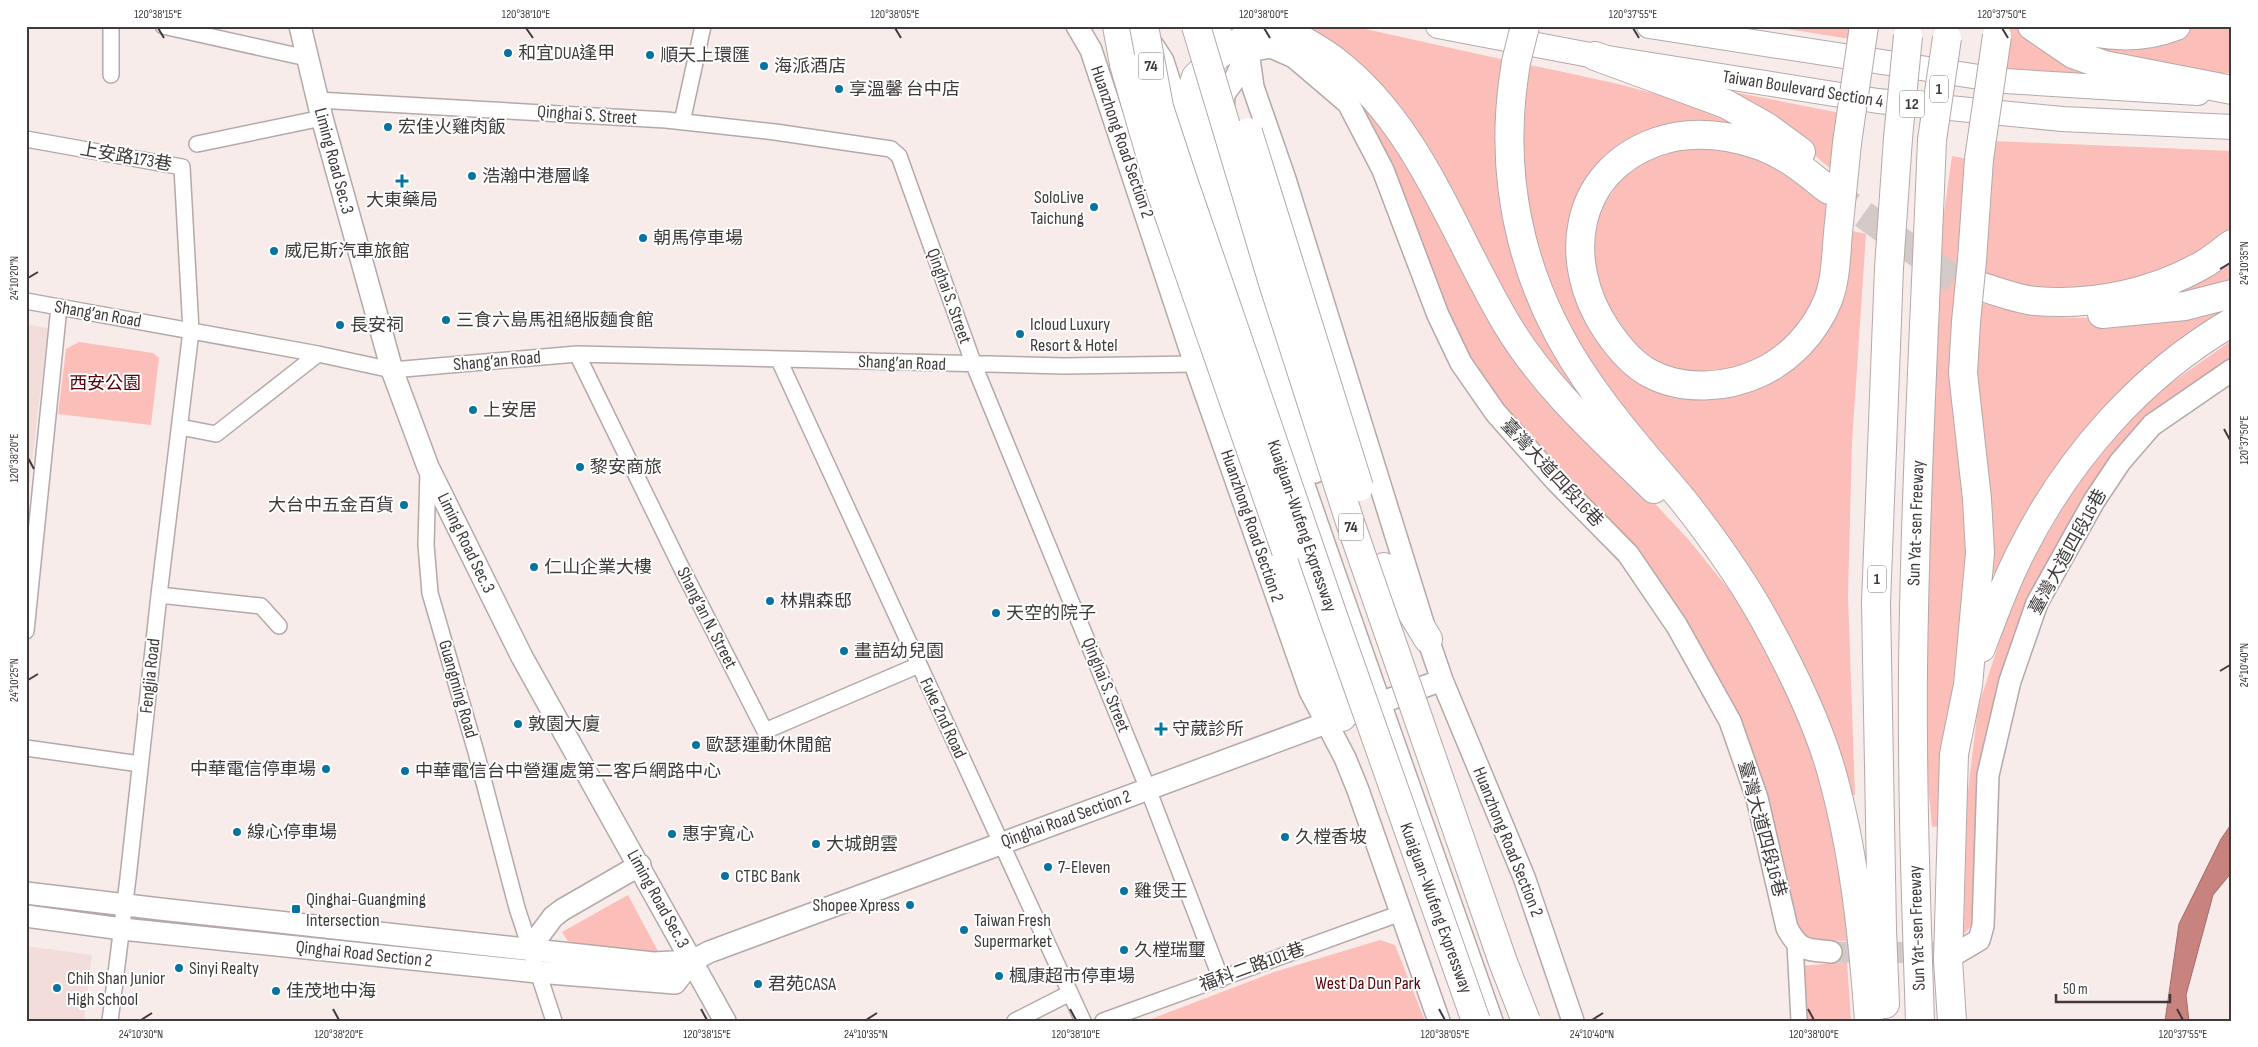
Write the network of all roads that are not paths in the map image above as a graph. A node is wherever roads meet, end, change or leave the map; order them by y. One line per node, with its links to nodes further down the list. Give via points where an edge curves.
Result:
1 (111, 26): 26 (street)
2 (163, 26): 25 (street)
3 (300, 26): 25 (street, Liming Road Sec.3)
4 (703, 26): 31 (street)
5 (1077, 26): 37 (street, Huanzhong Road Section 2, via 1091,50)
6 (1117, 26): 30 (highway, 74, bridge)
7 (1139, 26): 36 (street, via 1163,61)
8 (1144, 26): 23 (highway, Kuaiguan-Wufeng Expressway / 74, bridge)
9 (1272, 26): 36 (highway, via 1218,55 1196,77 1192,92)
10 (1276, 26): 55 (highway, via 1336,61 1376,100 1422,166 1508,326 1534,365 1570,408 1664,498)
11 (1438, 26): 24 (main road, Taiwan Boulevard Section 4 / 12)
12 (1524, 26): 55 (highway, bridge, via 1508,121 1511,187 1526,257 1542,304 1588,383 1728,560)
13 (1650, 26): 28 (main road, 12, via 2005,81)
14 (1864, 26): 24 (highway, bridge, via 1847,143 1835,268 1822,313 1804,340 1780,361 1734,382 1700,386 1651,374 1623,351 1594,308 1582,277 1580,233 1595,192 1624,159 1649,144 1691,135 1750,142 1830,184 1802,152 1726,104)
15 (2032, 26): 27 (highway, via 2073,54 2104,65)
16 (2068, 26): 17 (highway, via 2106,35 2127,36 2147,35)
17 (2176, 26)
18 (1211, 27): 58 (highway, 74, bridge, via 1224,59 1384,568); 92 (highway, 74, bridge, via 1273,283 1351,525)
19 (1908, 31): 96 (highway, Sun Yat-sen Freeway / 1, bridge, via 1889,268 1876,603)
20 (1998, 31): 39 (highway, bridge, via 1979,159)
21 (1947, 32): 97 (highway, Sun Yat-sen Freeway / 1, bridge, via 1932,140 1916,511 1913,663)
22 (1248, 51): 35 (street, Huanzhong Road Section 2, via 1253,87); 36 (street, via 1224,94); 74 (street, 臺灣大道四段16巷, via 1271,48 1294,57 1348,103 1383,170 1438,314 1461,363 1495,412 1557,482 1628,554 1677,626 1730,721 1757,798 1787,928)
23 (1149, 56): 30 (highway, 74, bridge); 89 (highway, Kuaiguan-Wufeng Expressway / 74, bridge, via 1159,107 1182,177)
24 (1595, 56): 32 (main road, Taiwan Boulevard Section 4 / 12, via 1878,101 2062,119)
25 (307, 58): 29 (street, Liming Road Sec.3)
26 (111, 75)
27 (2232, 90)
28 (2232, 95)
29 (320, 109): 31 (street, Qinghai S. Street); 34 (street, Qinghai S. Street); 50 (street, Liming Road Sec.3)
30 (1138, 114): 63 (highway, 74, bridge, via 1162,195 1286,551)
31 (682, 122): 49 (street, Qinghai S. Street, via 891,149 899,156)
32 (2232, 127)
33 (26, 139): 44 (street, 上安路173巷, via 182,167)
34 (197, 144)
35 (1285, 178): 36 (street); 58 (street, Huanzhong Road Section 2)
36 (1217, 201): 37 (street); 62 (street)
37 (1150, 223): 48 (street, Huanzhong Road Section 2)
38 (2232, 244): 39 (highway, via 2176,278 2149,288 2091,300 2033,300)
39 (1977, 281): 40 (highway, via 2035,312 2102,314 2185,306); 61 (highway, bridge, via 1966,322 1964,373 1980,554)
40 (2232, 294)
41 (26, 301): 42 (street, Shang’an Road)
42 (59, 307): 44 (street, Shang’an Road); 57 (street)
43 (2232, 322): 61 (highway, via 2199,343 2145,386 2120,410 2076,463 2021,551)
44 (191, 331): 45 (street, Shang’an Road); 52 (street, Fengjia Road)
45 (318, 354): 50 (street, Shang’an Road); 52 (street, via 216,434)
46 (576, 354): 47 (street, Shang’an Road); 50 (street, Shang’an Road); 59 (street, Shang’an N. Street, via 765,731)
47 (780, 360): 49 (street, Shang’an Road); 59 (street, Fuke 2nd Road)
48 (1195, 364): 49 (street, Shang’an Road); 63 (street, Huanzhong Road Section 2, via 1310,691)
49 (974, 365): 66 (street, Qinghai S. Street)
50 (392, 370): 53 (street, Liming Road Sec.3)
51 (2232, 370): 77 (street, 臺灣大道四段16巷, via 2152,425 2120,462 2094,501 2037,603 2010,681 1988,775 1983,926 1979,940)
52 (180, 427): 54 (street, Fengjia Road)
53 (428, 467): 68 (street, Liming Road Sec.3, via 522,657); 75 (street, Guangming Road, via 426,545 430,593)
54 (159, 595): 56 (street, via 261,606); 65 (street, Fengjia Road)
55 (1763, 618): 95 (highway, via 1808,708 1830,767 1860,923)
56 (279, 626)
57 (26, 630)
58 (1428, 639): 60 (street, Huanzhong Road Section 2)
59 (919, 665): 67 (street, Fuke 2nd Road)
60 (1442, 680): 62 (street, Qinghai Road Section 2); 93 (street, Huanzhong Road Section 2, via 1524,877)
61 (1968, 685): 98 (highway, via 1954,754 1948,960)
62 (1385, 700): 63 (street, Qinghai Road Section 2); 90 (street); 91 (street)
63 (1335, 719): 66 (street, Qinghai Road Section 2); 71 (street, via 1345,758)
64 (26, 748): 65 (street)
65 (140, 764): 70 (street, Fengjia Road)
66 (1148, 789): 67 (street, Qinghai Road Section 2); 80 (street, Qinghai S. Street)
67 (1001, 842): 78 (street, Qinghai Road Section 2); 81 (street, Fuke 2nd Road)
68 (640, 865): 75 (street, via 562,910); 78 (street, Liming Road Sec.3)
69 (26, 893): 70 (street, Qinghai Road Section 2)
70 (124, 905): 73 (street, Fengjia Road); 75 (street, Qinghai Road Section 2)
71 (1400, 913): 80 (street, 福科二路101巷); 88 (street)
72 (26, 916): 73 (street, Qinghai Road Section 2)
73 (122, 929): 79 (street, Qinghai Road Section 2); 82 (street, Fengjia Road)
74 (1795, 943): 76 (street, via 1806,949); 94 (street)
75 (529, 949): 78 (street, Qinghai Road Section 2, via 660,964); 79 (street, Guangming Road)
76 (1831, 952)
77 (1957, 953)
78 (692, 961): 79 (street, Qinghai Road Section 2, via 675,983); 84 (street, Liming Road Sec.3)
79 (537, 972): 83 (street, Guangming Road)
80 (1221, 979): 87 (street, 福科二路101巷)
81 (1070, 993): 85 (street); 86 (street, Fuke 2nd Road)
82 (110, 1021)
83 (554, 1021)
84 (725, 1021)
85 (1015, 1021)
86 (1083, 1021)
87 (1103, 1021)
88 (1439, 1021)
89 (1476, 1021)
90 (1492, 1021)
91 (1503, 1021)
92 (1526, 1021)
93 (1574, 1021)
94 (1799, 1021)
95 (1869, 1021)
96 (1886, 1021)
97 (1920, 1021)
98 (1952, 1021)

